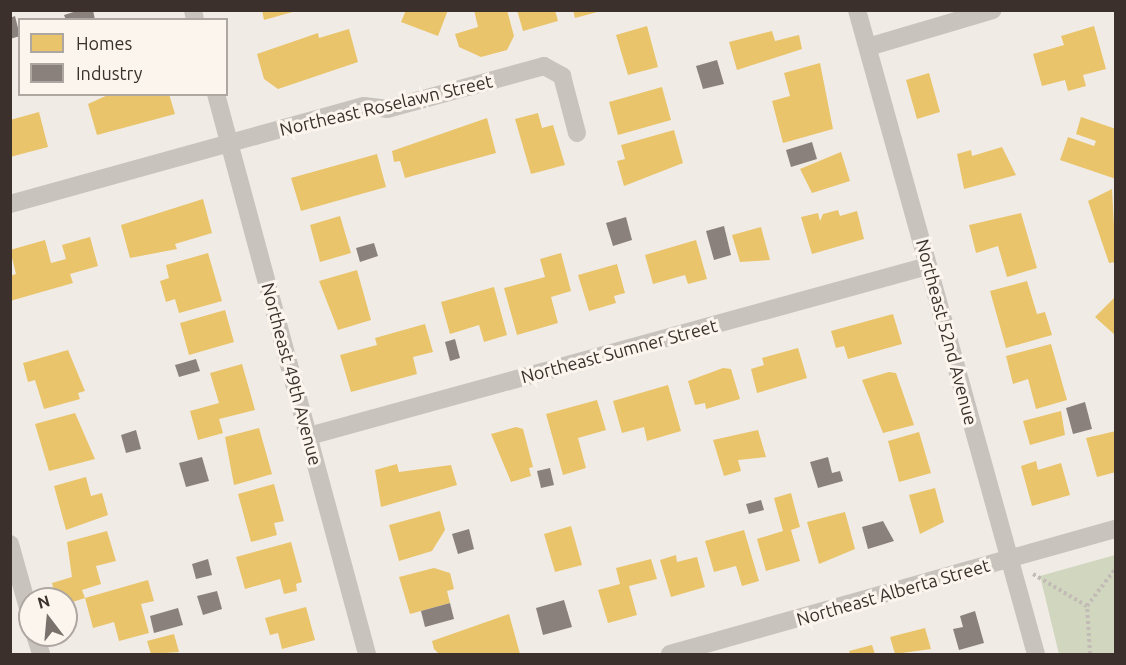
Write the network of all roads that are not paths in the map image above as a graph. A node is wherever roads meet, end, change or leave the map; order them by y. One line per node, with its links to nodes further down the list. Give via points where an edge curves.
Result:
1 (857, 10): 3 (street, Northeast 52nd Avenue)
2 (993, 10): 3 (street)
3 (868, 47): 8 (street, Northeast 52nd Avenue)
4 (217, 96): 6 (street, Northeast 49th Avenue)
5 (577, 133): 6 (street, Northeast Roselawn Street, via 562,76 552,66 387,109 364,106)
6 (229, 143): 7 (street, Northeast Roselawn Street); 9 (street, Northeast 49th Avenue)
7 (10, 204)
8 (928, 266): 9 (street, Northeast Sumner Street); 12 (street, Northeast 52nd Avenue)
9 (309, 436): 14 (street, Northeast 49th Avenue)
10 (1116, 530): 12 (street, Northeast Alberta Street)
11 (10, 544): 13 (street)
12 (1009, 560): 15 (street, Northeast Alberta Street); 16 (street, Northeast 52nd Avenue)
13 (22, 587)
14 (367, 654)
15 (670, 654)
16 (1036, 654)

